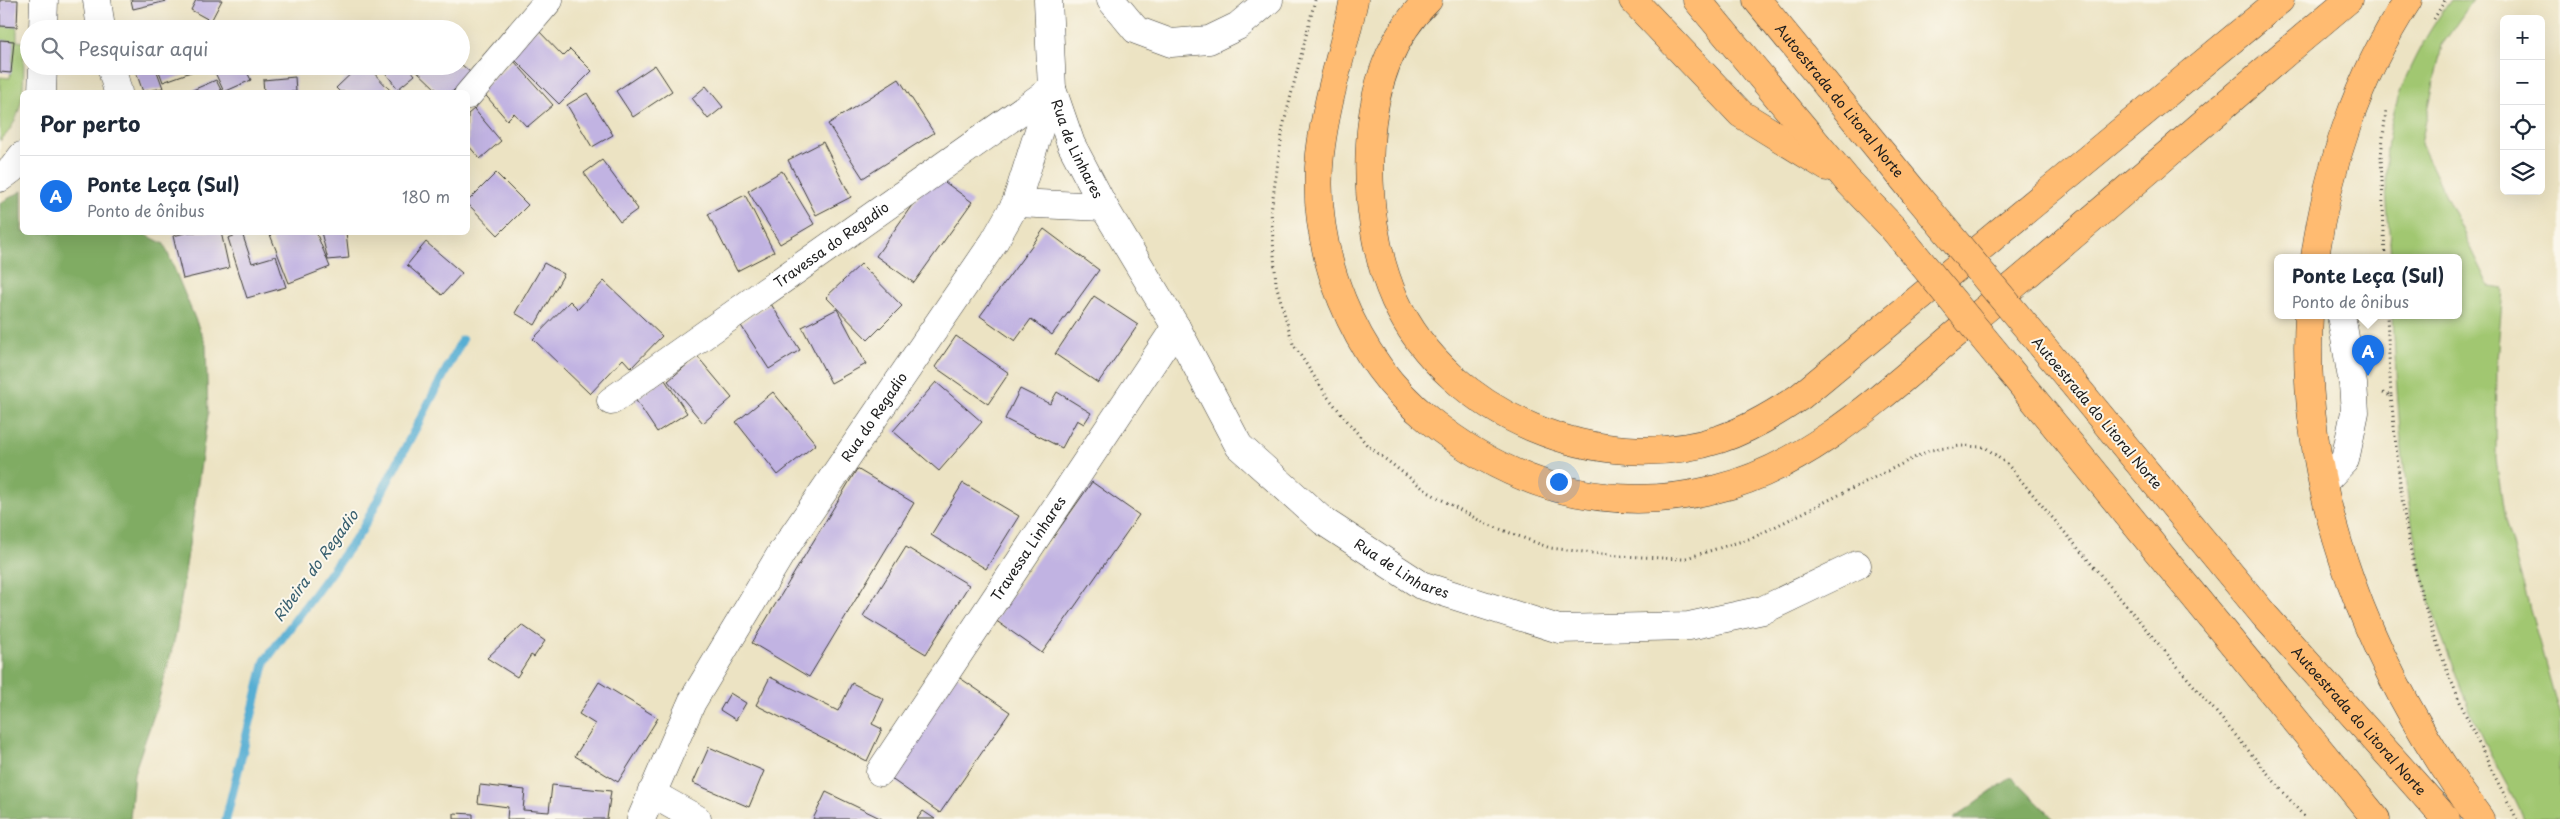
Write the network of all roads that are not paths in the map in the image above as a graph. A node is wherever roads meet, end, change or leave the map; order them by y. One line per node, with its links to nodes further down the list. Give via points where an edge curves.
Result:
1 (44, 0): 15 (street)
2 (97, 0): 16 (street)
3 (549, 0): 22 (street)
4 (1048, 0): 21 (street, Rua do Regadio)
5 (1111, 0): 6 (street, via 1136,30 1171,42 1209,40 1238,26)
6 (1269, 0)
7 (1354, 0): 13 (highway, via 1323,132 1320,204 1335,279 1369,352 1409,402 1473,453 1542,484 1603,498 1634,500 1718,489 1772,470 1806,452 2090,224)
8 (1428, 0): 12 (highway, via 1405,28 1384,67 1371,130 1369,161 1373,212 1385,272 1395,300 1422,345 1438,363 1459,383 1504,414 1535,428 1593,446 1657,450 1720,439 1755,424 1801,396)
9 (1633, 0): 25 (highway, via 1741,114)
10 (1696, 0): 25 (highway)
11 (1757, 0): 40 (highway, Autoestrada do Litoral Norte, bridge, via 2265,616)
12 (2280, 0)
13 (2348, 0)
14 (2408, 0): 28 (highway, via 2368,74 2343,138 2326,200)
15 (43, 20)
16 (100, 20)
17 (42, 75): 19 (street)
18 (113, 75): 20 (street)
19 (42, 90)
20 (117, 90)
21 (1052, 90): 26 (street, Rua do Regadio); 27 (street, Rua de Linhares, via 1071,144); 32 (street, Travessa do Regadio)
22 (470, 93)
23 (20, 158): 24 (street)
24 (0, 178)
25 (1847, 180): 39 (highway, bridge, via 1892,227)
26 (1016, 203): 27 (street, Rua de Linhares); 36 (street, Rua do Regadio, via 994,242 782,552 692,702)
27 (1104, 207): 31 (street, Rua de Linhares)
28 (2317, 254)
29 (2309, 319): 33 (highway, via 2310,408)
30 (2342, 319): 33 (street, via 2355,412 2345,460)
31 (1176, 327): 34 (street, Rua de Linhares, via 1239,446 1323,521 1421,585 1559,628 1689,626 1763,610); 35 (street, Travessa Linhares)
32 (611, 401)
33 (2322, 484): 41 (highway, via 2352,584 2385,665 2425,738)
34 (1857, 565)
35 (880, 772)
36 (651, 793): 37 (street, Rua do Regadio); 38 (street)
37 (642, 819)
38 (697, 819)
39 (2376, 819)
40 (2446, 819)
41 (2480, 819)

